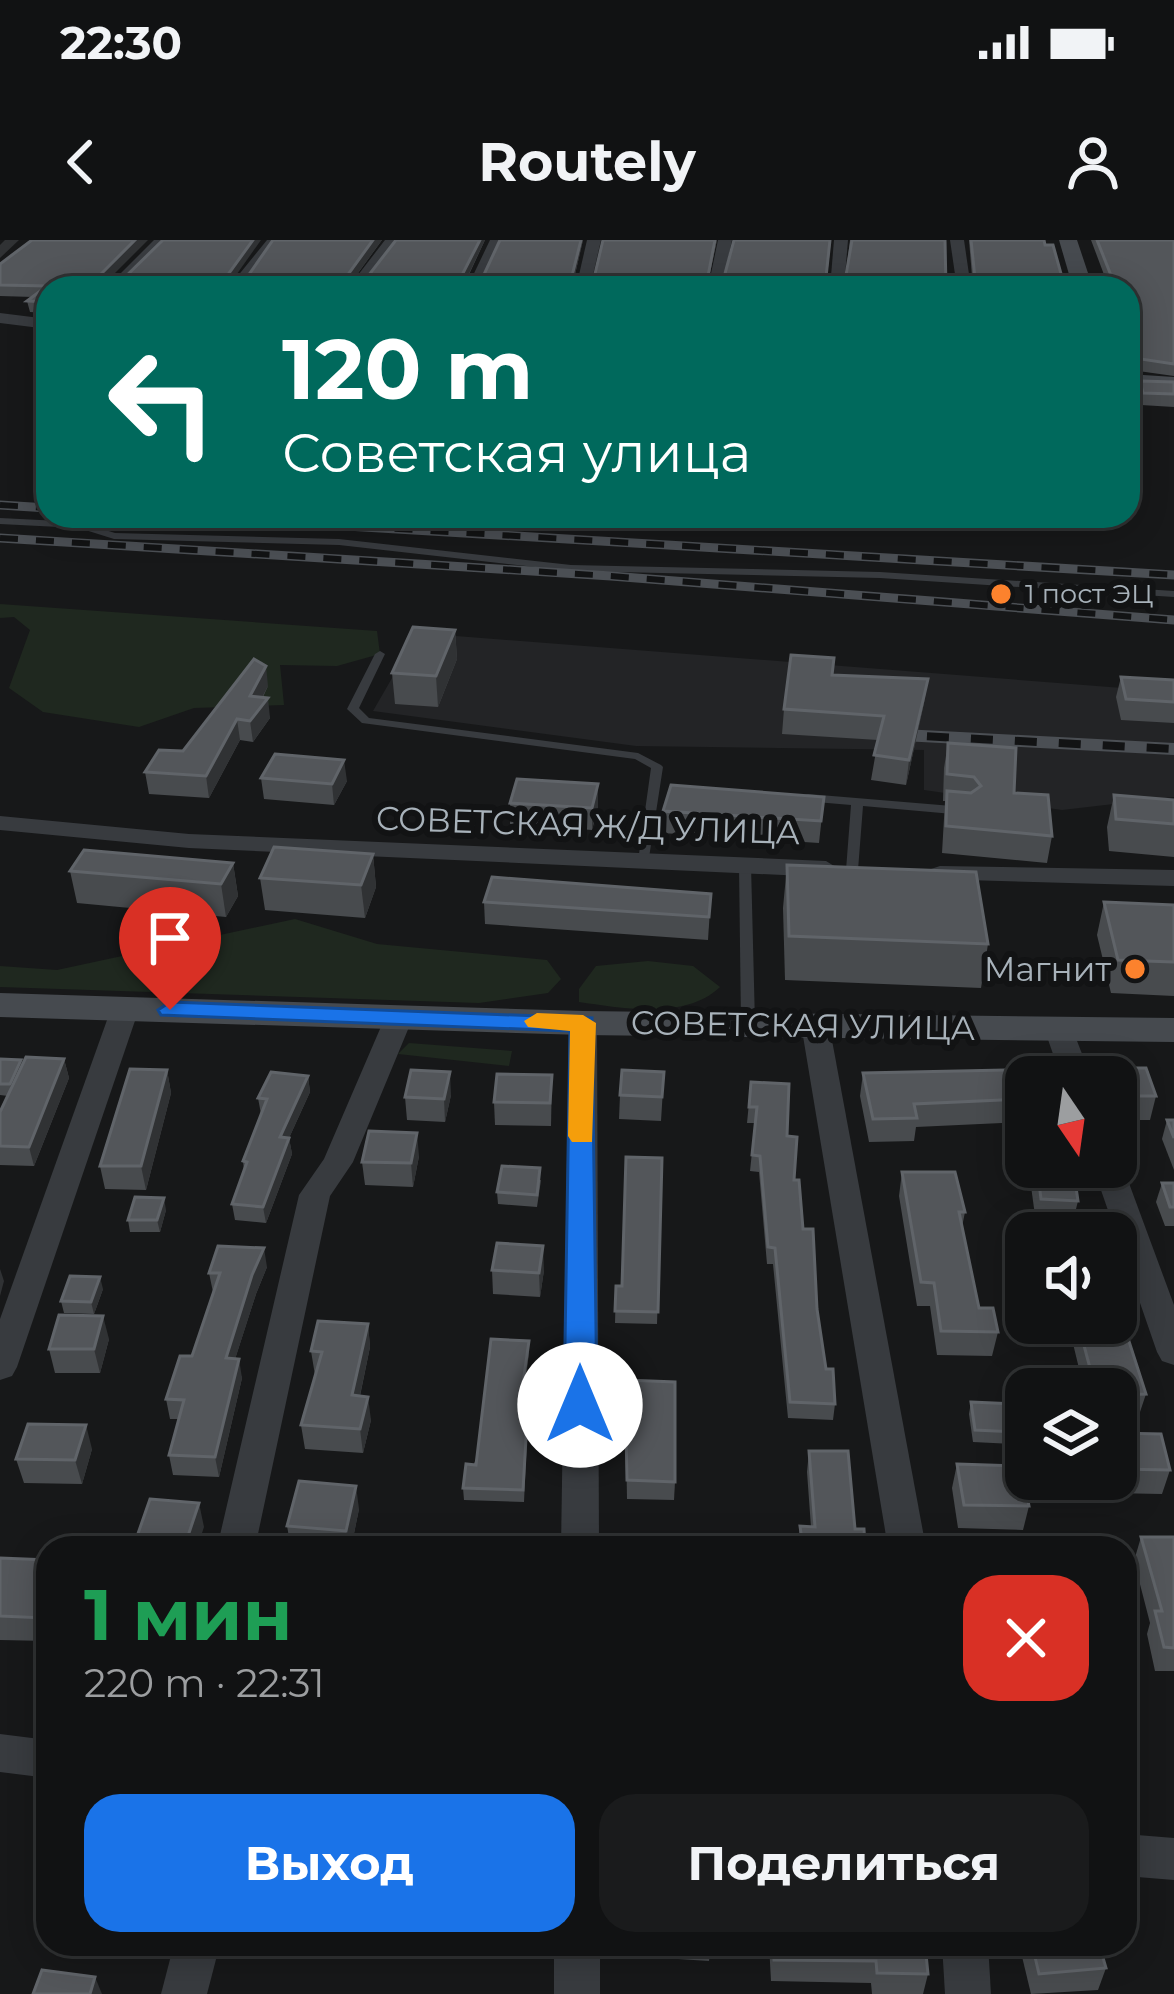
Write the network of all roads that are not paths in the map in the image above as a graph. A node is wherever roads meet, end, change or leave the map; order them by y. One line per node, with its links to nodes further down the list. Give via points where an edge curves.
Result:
1 (162, 240): 10 (street)
2 (274, 240): 11 (street)
3 (392, 240): 12 (street)
4 (497, 240): 13 (street)
5 (594, 240): 14 (street)
6 (725, 240): 15 (street)
7 (841, 240): 16 (street)
8 (957, 240): 17 (street)
9 (1068, 240): 18 (main road)
10 (125, 276)
11 (245, 276)
12 (364, 276)
13 (480, 276)
14 (586, 276)
15 (718, 276)
16 (838, 276)
17 (962, 276)
18 (1079, 276)
19 (0, 318): 20 (street)
20 (36, 322)
21 (1140, 382): 22 (main road)
22 (1174, 384)
23 (0, 521): 24 (lane)
24 (36, 523)
25 (89, 528): 26 (lane, via 114,536 361,544 571,568 880,575)
26 (1174, 594)
27 (380, 654): 32 (lane, via 352,709 366,721 638,755 658,767)
28 (787, 796): 29 (lane)
29 (857, 802): 30 (lane); 34 (lane)
30 (967, 811)
31 (0, 823): 32 (street, СОВЕТСКАЯ Ж/Д УЛИЦА, via 189,841)
32 (644, 861): 33 (street, СОВЕТСКАЯ Ж/Д УЛИЦА)
33 (745, 865): 34 (street, СОВЕТСКАЯ Ж/Д УЛИЦА); 41 (lane)
34 (863, 870)
35 (917, 873): 36 (street)
36 (1174, 878)
37 (0, 1005): 38 (main road, СОВЕТСКАЯ УЛИЦА)
38 (124, 1009): 39 (main road, СОВЕТСКАЯ УЛИЦА); 48 (street)
39 (400, 1015): 40 (main road, СОВЕТСКАЯ УЛИЦА); 49 (street, via 338,1162 315,1195)
40 (583, 1023): 41 (main road, СОВЕТСКАЯ УЛИЦА); 50 (street)
41 (748, 1023): 42 (main road, СОВЕТСКАЯ УЛИЦА)
42 (815, 1024): 43 (main road, СОВЕТСКАЯ УЛИЦА); 51 (street)
43 (1058, 1028): 44 (main road, СОВЕТСКАЯ УЛИЦА); 45 (street)
44 (1174, 1030)
45 (1068, 1056)
46 (1115, 1188): 47 (street)
47 (1174, 1352)
48 (0, 1367)
49 (239, 1536)
50 (580, 1536)
51 (905, 1536)
52 (0, 1753): 53 (street)
53 (36, 1758)
54 (1137, 1856): 55 (street)
55 (1174, 1859)
56 (194, 1956): 59 (street)
57 (577, 1956): 60 (street)
58 (965, 1956): 61 (street)
59 (184, 1994)
60 (577, 1994)
61 (968, 1994)

